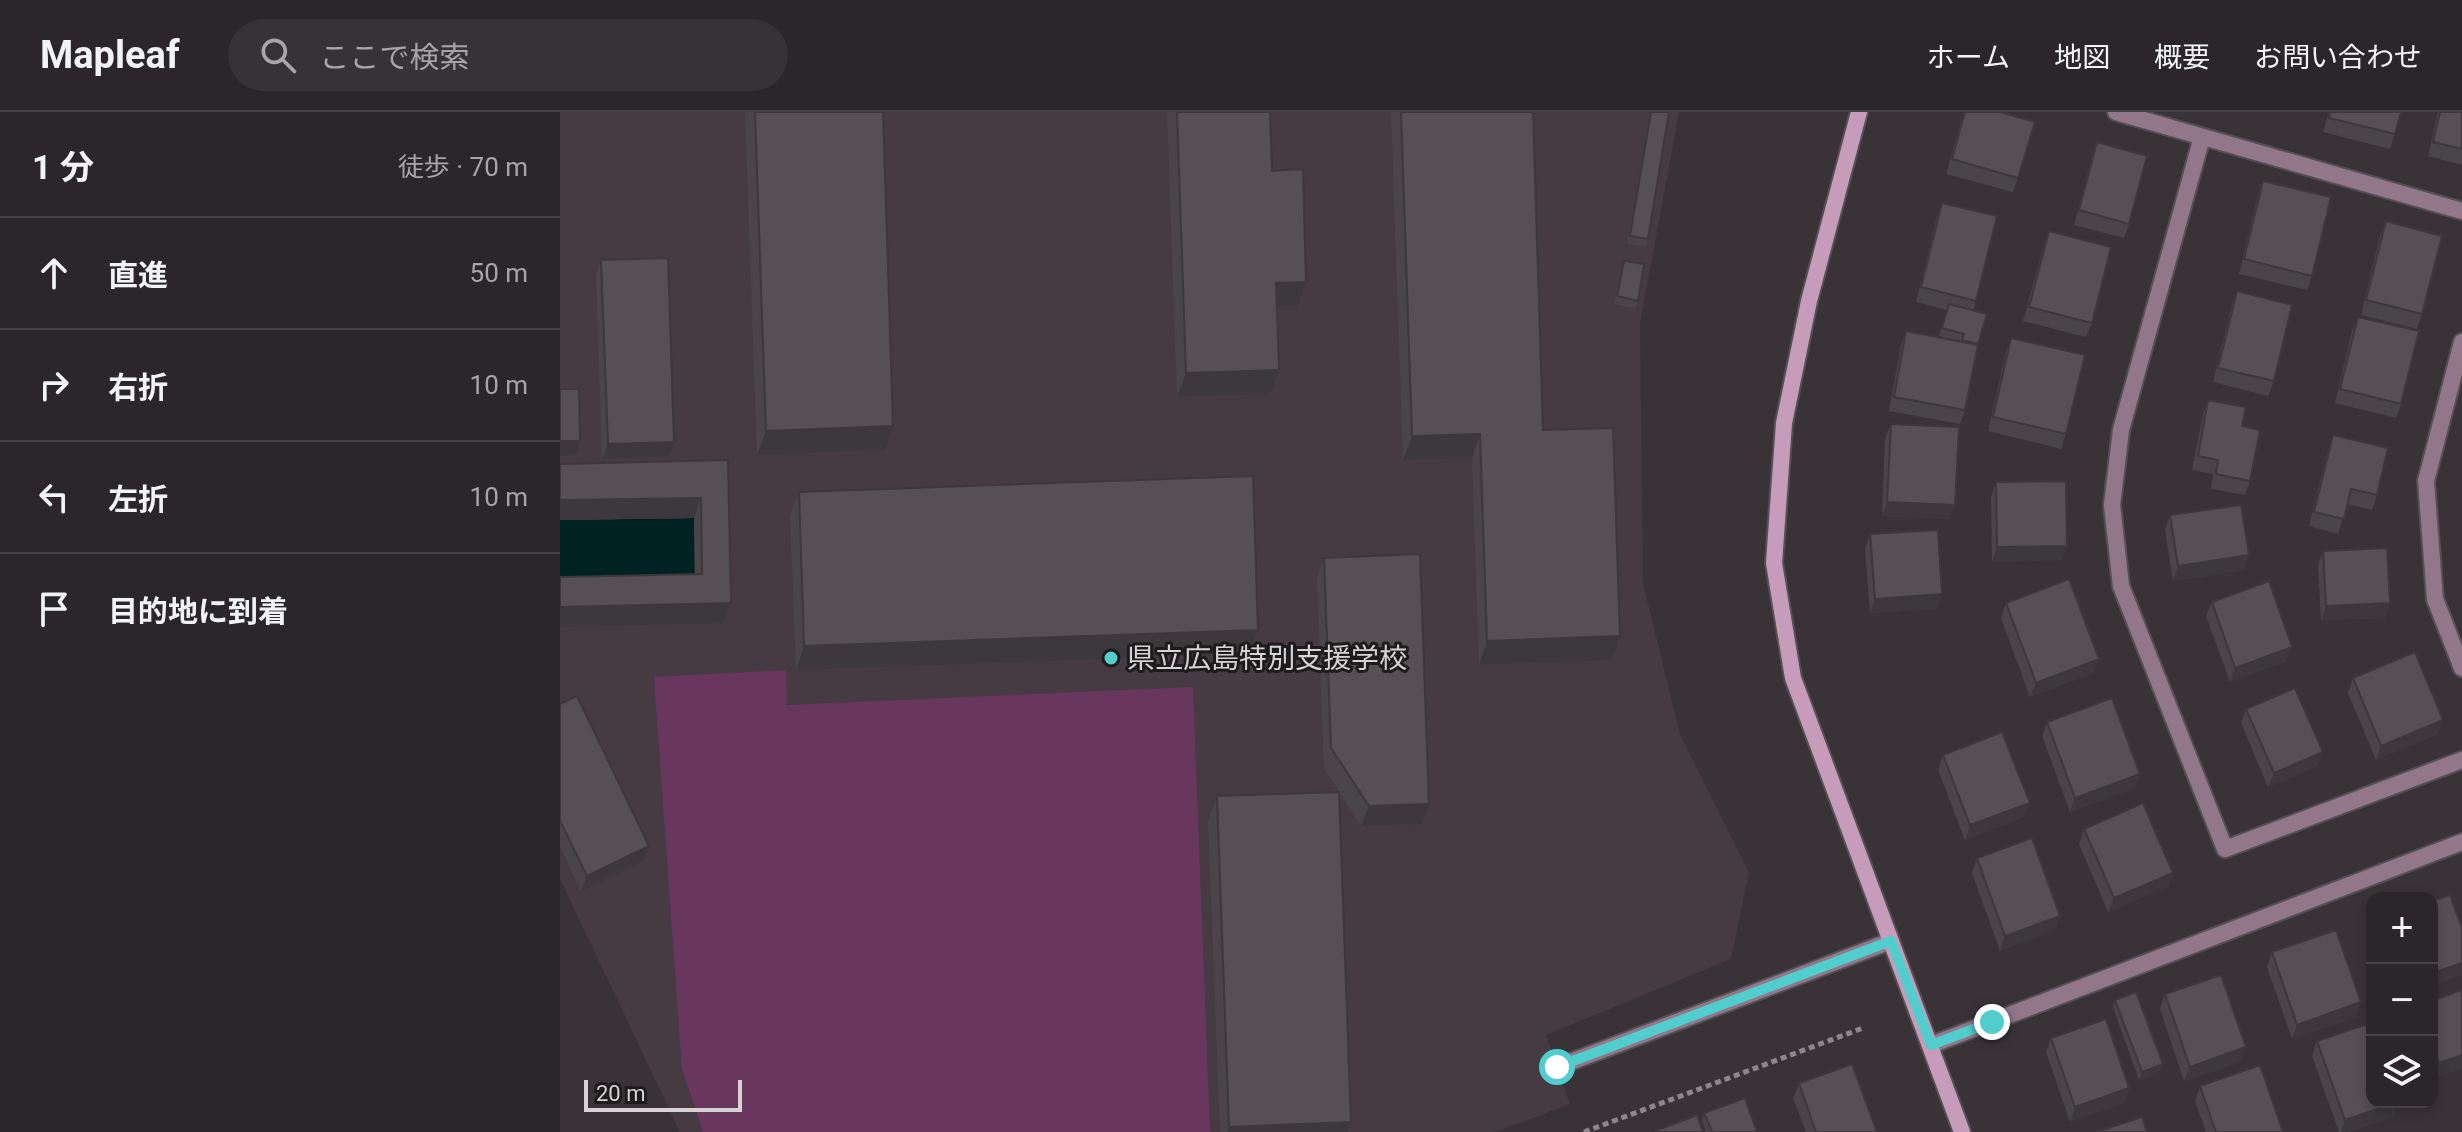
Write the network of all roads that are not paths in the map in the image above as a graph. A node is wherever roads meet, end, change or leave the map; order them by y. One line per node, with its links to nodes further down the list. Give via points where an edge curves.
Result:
1 (1859, 112): 9 (street, via 1809,301 1784,423 1774,563 1793,678)
2 (2116, 112): 3 (street)
3 (2202, 137): 4 (street); 7 (street, via 2121,430 2112,505 2121,586 2225,849)
4 (2462, 211)
5 (2462, 342): 6 (street, via 2426,481 2435,599)
6 (2462, 668)
7 (2462, 760)
8 (2462, 842): 10 (street)
9 (1891, 941): 10 (street); 11 (street)
10 (1931, 1045): 12 (street)
11 (1557, 1067)
12 (1962, 1132)

